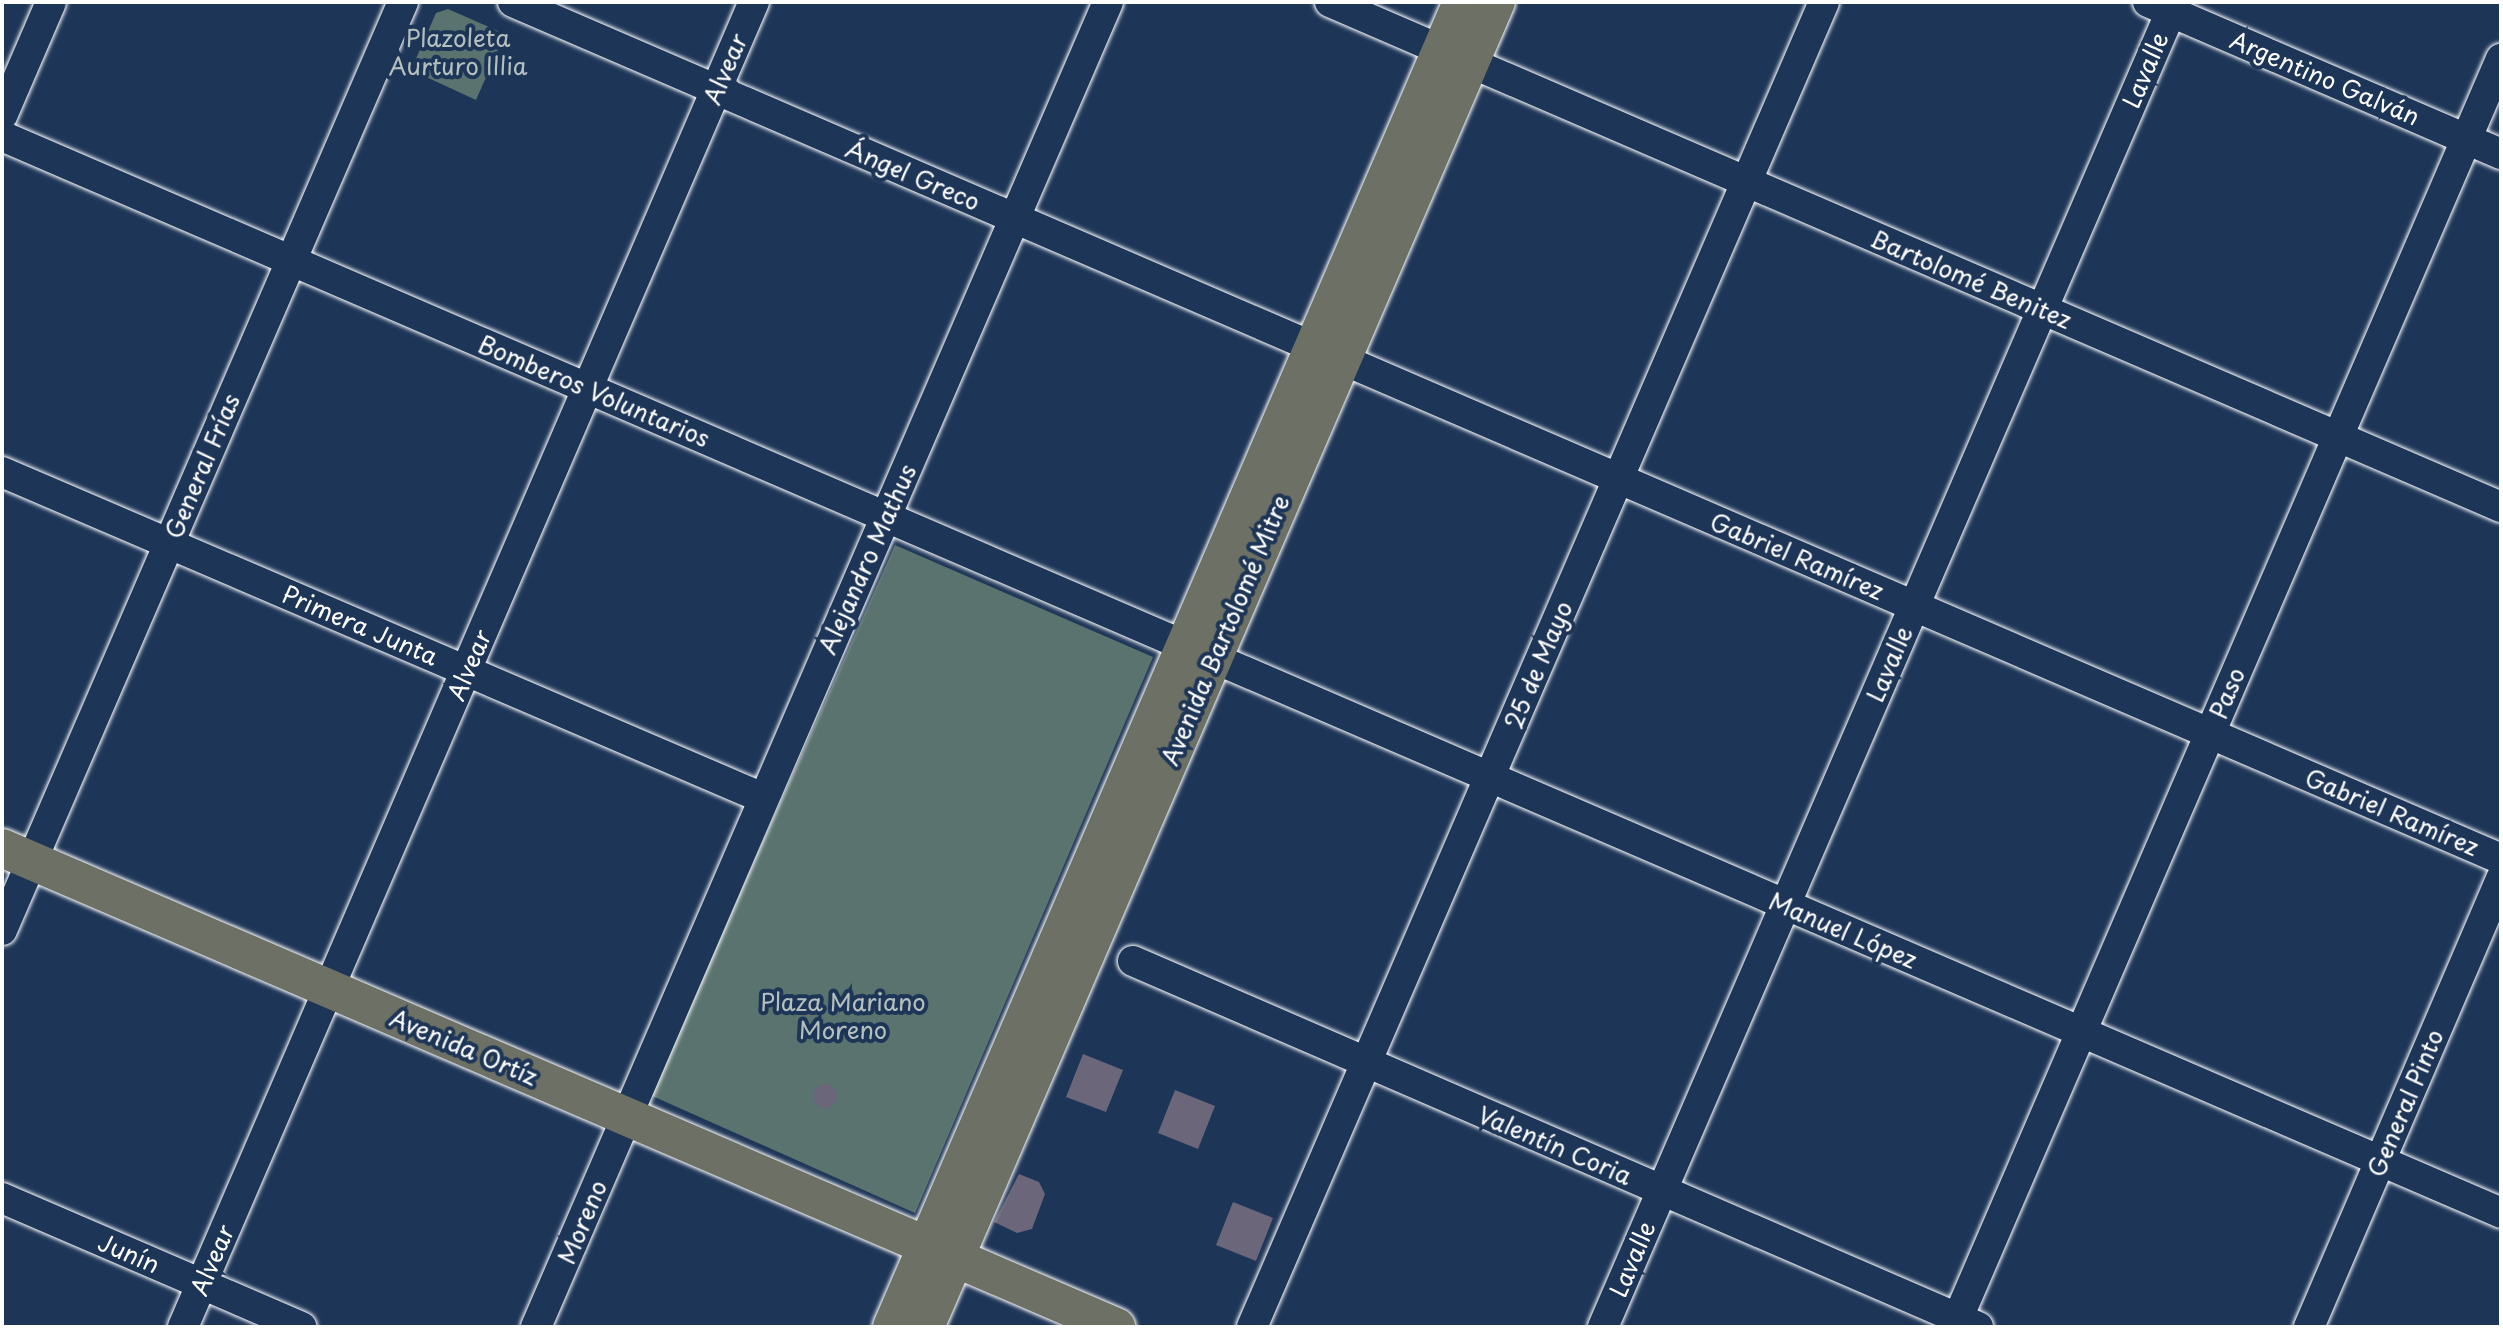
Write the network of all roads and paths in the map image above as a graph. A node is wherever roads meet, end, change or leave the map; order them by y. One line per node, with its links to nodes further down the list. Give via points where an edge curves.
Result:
1 (51, 2): 14 (street)
2 (403, 2): 20 (street, General Frías)
3 (513, 2): 13 (street, Ángel Greco)
4 (754, 2): 13 (street, Alvear)
5 (1108, 2): 19 (street, Alejandro Mathus)
6 (1330, 2): 11 (street, Bartolomé Benitez)
7 (1462, 2): 11 (main road, Avenida Bartolomé Mitre)
8 (1496, 2): 11 (main road, Avenida Bartolomé Mitre)
9 (1824, 2): 18 (street, 25 de Mayo)
10 (2164, 5): 16 (street, Argentino Galván); 21 (street, Lavalle)
11 (1456, 56): 18 (street, Bartolomé Benitez); 22 (main road, Avenida Bartolomé Mitre)
12 (2501, 59): 16 (street, Paso)
13 (716, 90): 19 (street, Ángel Greco); 23 (street, Alvear)
14 (2, 116)
15 (2, 136): 20 (street, Bomberos Voluntarios)
16 (2466, 139): 17 (street, Argentino Galván); 24 (street, Paso)
17 (2501, 154)
18 (1746, 182): 21 (street, Bartolomé Benitez); 26 (street, 25 de Mayo)
19 (1015, 219): 22 (street, Ángel Greco); 28 (street, Alejandro Mathus)
20 (291, 261): 23 (street, Bomberos Voluntarios); 29 (street, General Frías)
21 (2042, 309): 24 (street, Bartolomé Benitez); 30 (street, Lavalle)
22 (1328, 353): 26 (street, Gabriel Ramírez); 31 (main road, Avenida Bartolomé Mitre)
23 (588, 388): 28 (street, Bomberos Voluntarios); 32 (street, Alvear)
24 (2338, 437): 27 (street, Bartolomé Benitez); 33 (street, Paso)
25 (2, 472): 29 (street, Primera Junta)
26 (1618, 479): 30 (street, Gabriel Ramírez); 34 (street, 25 de Mayo)
27 (2501, 507)
28 (886, 517): 31 (street, Bomberos Voluntarios); 35 (street, Alejandro Mathus)
29 (169, 543): 32 (street, Primera Junta); 36 (street, General Frías)
30 (1914, 606): 33 (street, Gabriel Ramírez); 39 (street, Lavalle)
31 (1199, 652): 34 (street, Manuel López); 50 (main road, Avenida Bartolomé Mitre)
32 (466, 671): 35 (street, Primera Junta); 42 (street, Alvear)
33 (2210, 734): 37 (street, Gabriel Ramírez); 43 (street, Paso)
34 (1490, 777): 39 (street, Manuel López); 44 (street, 25 de Mayo)
35 (763, 798): 45 (street, Alejandro Mathus)
36 (17, 854): 40 (street, General Frías); 42 (main road, Avenida Ortíz)
37 (2501, 859)
38 (2501, 878): 46 (street, General Pinto)
39 (1785, 905): 43 (street, Manuel López); 47 (street, Lavalle)
40 (2, 930)
41 (1133, 961): 44 (street, Valentín Coria)
42 (329, 988): 45 (main road, Avenida Ortíz); 51 (street, Alvear)
43 (2081, 1032): 46 (street, Manuel López); 52 (street, Paso)
44 (1366, 1063): 47 (street, Valentín Coria); 59 (street, 25 de Mayo)
45 (627, 1117): 50 (main road, Avenida Ortíz); 55 (street, Moreno)
46 (2380, 1161): 49 (street, Manuel López); 61 (street, General Pinto)
47 (1662, 1191): 52 (street, Valentín Coria); 60 (street, Lavalle)
48 (2, 1198): 51 (street, Junín)
49 (2501, 1213)
50 (940, 1251): 56 (main road); 57 (main road); 58 (main road, Avenida Ortíz)
51 (201, 1284): 53 (street, Alvear); 54 (street, Junín)
52 (1963, 1324)
53 (183, 1327)
54 (301, 1327)
55 (536, 1327)
56 (892, 1327)
57 (925, 1327)
58 (1116, 1327)
59 (1252, 1327)
60 (1603, 1327)
61 (2309, 1327)

